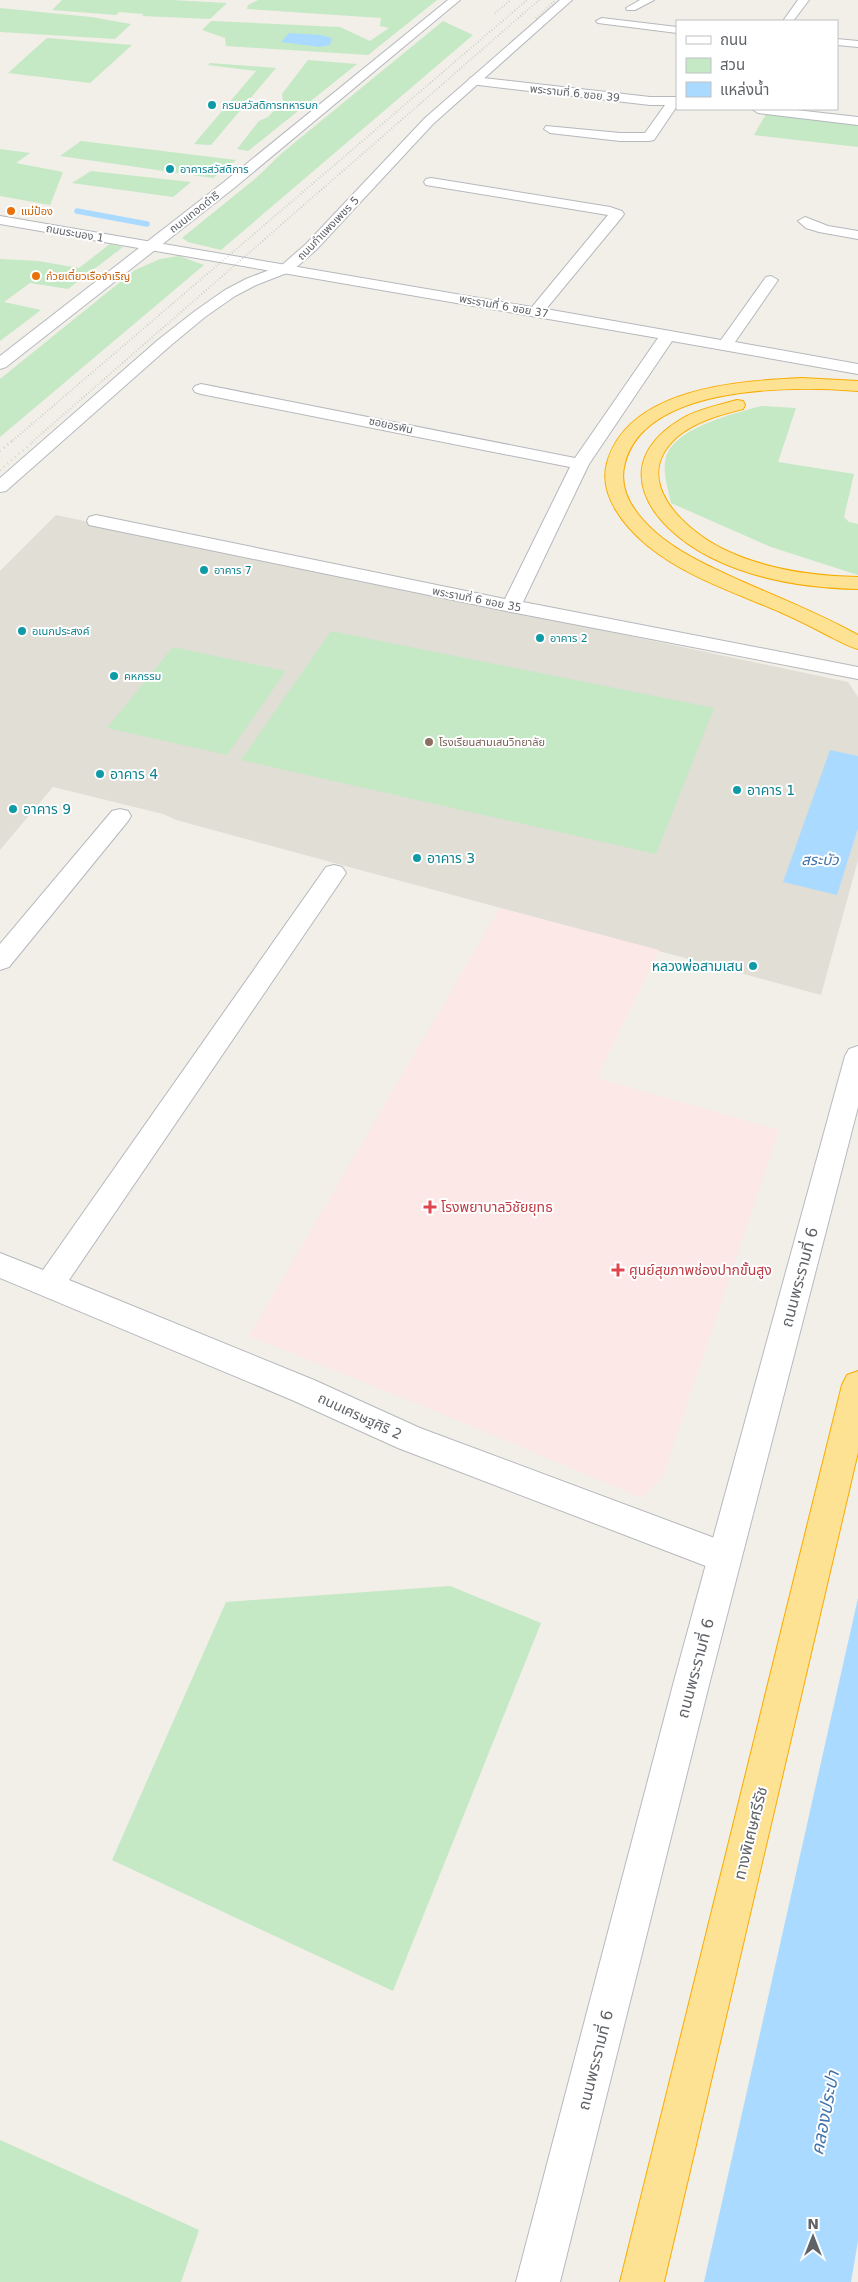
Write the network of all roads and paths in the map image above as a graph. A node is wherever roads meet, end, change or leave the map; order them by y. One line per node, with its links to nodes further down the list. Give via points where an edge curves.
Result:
1 (455, 0): 20 (street, ถนนเทอดดำริ)
2 (567, 0): 11 (street, ถนนกำแพงเพชร 5)
3 (649, 0): 5 (street)
4 (804, 0): 6 (street)
5 (631, 8)
6 (789, 20)
7 (602, 21): 8 (street)
8 (676, 30)
9 (838, 42): 10 (street)
10 (858, 44)
11 (474, 81): 12 (street, พระรามที่ 6 ซอย 39); 21 (street, ถนนกำแพงเพชร 5, via 430,121 311,247)
12 (675, 101): 15 (street, via 649,137)
13 (772, 110): 14 (street)
14 (858, 121)
15 (550, 129)
16 (431, 182): 23 (street, via 617,214)
17 (0, 220): 20 (street, ถนนระนอง 1)
18 (804, 221): 19 (street, via 814,227)
19 (858, 235)
20 (150, 246): 21 (street, พระรามที่ 6 ซอย 37); 26 (street, ถนนเทอดดำริ)
21 (287, 268): 23 (street, พระรามที่ 6 ซอย 37); 32 (street, ถนนกำแพงเพชร 5, via 230,293 200,314)
22 (771, 280): 25 (street)
23 (536, 312): 24 (street, พระรามที่ 6 ซอย 37)
24 (668, 336): 25 (street, พระรามที่ 6 ซอย 37); 31 (street)
25 (724, 346): 27 (street, พระรามที่ 6 ซอย 37)
26 (0, 364)
27 (858, 370)
28 (858, 386): 36 (highway, via 777,383 701,395 671,406 629,434 614,464 614,485 628,515 647,536 676,557)
29 (201, 389): 31 (street, ซอยอรพิน)
30 (817, 400): 34 (highway, via 757,401 703,414 663,440 651,458 649,477 662,510 680,529 704,546 770,572 813,580)
31 (580, 464): 35 (street)
32 (0, 487)
33 (96, 521): 35 (street, พระรามที่ 6 ซอย 35)
34 (858, 583)
35 (511, 606): 37 (street, พระรามที่ 6 ซอย 35)
36 (858, 643)
37 (858, 673)
38 (120, 816): 40 (street)
39 (334, 874): 43 (street)
40 (0, 961)
41 (858, 1056): 45 (street, ถนนพระรามที่ 6)
42 (0, 1265): 43 (street, ถนนเศรษฐศิริ 2)
43 (49, 1286): 45 (street, ถนนเศรษฐศิริ 2, via 303,1390 409,1438)
44 (858, 1385): 47 (highway, ทางพิเศษศรีรัช)
45 (724, 1557): 46 (street, ถนนพระรามที่ 6)
46 (538, 2282)
47 (642, 2282)

